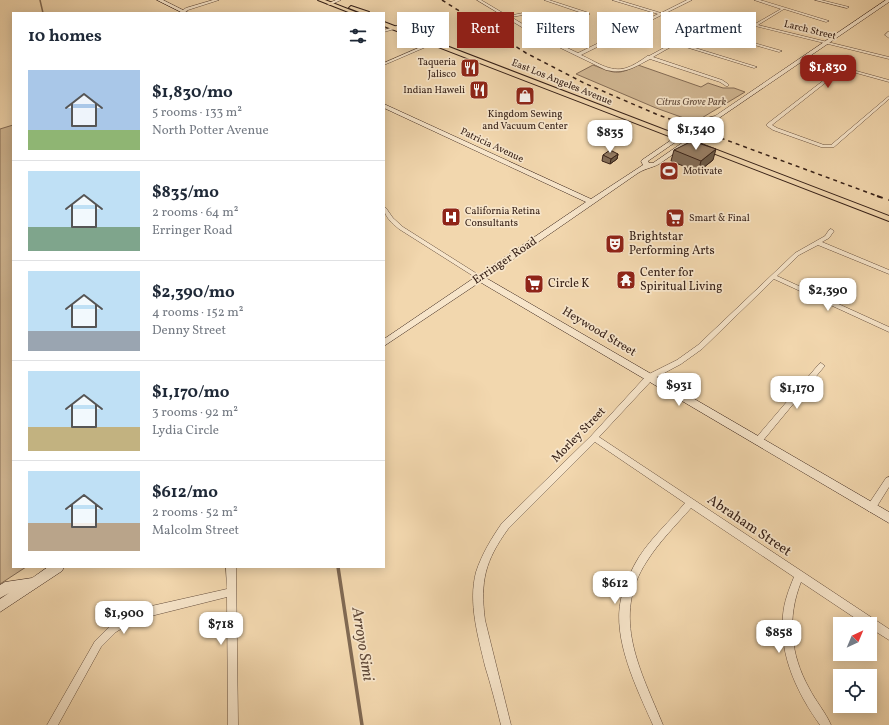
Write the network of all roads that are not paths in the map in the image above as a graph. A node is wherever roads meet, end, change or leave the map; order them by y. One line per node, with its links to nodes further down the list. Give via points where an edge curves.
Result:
1 (159, 0): 15 (main road)
2 (217, 0): 15 (street)
3 (320, 0): 11 (main road)
4 (478, 0): 18 (street)
5 (546, 0): 19 (street)
6 (614, 0): 22 (street)
7 (681, 0): 12 (street)
8 (756, 0): 14 (street)
9 (817, 0): 13 (street)
10 (889, 0): 37 (main road, Erringer Road)
11 (334, 1): 16 (main road); 17 (main road)
12 (688, 1): 20 (street)
13 (847, 8)
14 (783, 9): 26 (street); 28 (street)
15 (183, 12)
16 (354, 12)
17 (364, 12)
18 (498, 12)
19 (584, 12)
20 (666, 12)
21 (522, 14): 24 (street)
22 (661, 14)
23 (661, 14): 45 (street)
24 (514, 16)
25 (385, 20): 29 (main road, East Los Angeles Avenue)
26 (827, 21)
27 (385, 24): 32 (main road, East Los Angeles Avenue)
28 (756, 24)
29 (397, 25)
30 (756, 25): 37 (street, Larch Street)
31 (397, 27): 32 (street)
32 (393, 28): 33 (main road, East Los Angeles Avenue); 34 (street)
33 (397, 29)
34 (385, 31)
35 (889, 33): 36 (street)
36 (889, 37)
37 (827, 42): 47 (street, Larch Street); 54 (main road, Erringer Road)
38 (756, 44): 44 (street)
39 (449, 47): 55 (main road, East Los Angeles Avenue)
40 (423, 48): 48 (street)
41 (564, 48): 45 (street)
42 (666, 48): 46 (street)
43 (692, 48): 49 (street)
44 (780, 51)
45 (577, 54): 46 (street, via 614,71 628,69)
46 (648, 57): 51 (street)
47 (889, 58)
48 (385, 64)
49 (755, 67)
50 (889, 81): 52 (street, via 849,70 838,71 770,123 770,126 819,144 832,146)
51 (727, 85)
52 (889, 97)
53 (385, 106): 58 (main road, Patricia Avenue)
54 (717, 117): 55 (main road, Erringer Road, via 704,120); 56 (main road, Erringer Road, via 713,124)
55 (680, 136): 56 (main road, East Los Angeles Avenue); 57 (main road, Erringer Road, via 644,161)
56 (690, 140): 57 (main road, Erringer Road, via 654,165); 60 (main road, East Los Angeles Avenue); 61 (main road, East Los Angeles Avenue)
57 (647, 165): 58 (main road, Erringer Road)
58 (591, 202): 66 (main road, Erringer Road)
59 (385, 210): 66 (street, Heywood Street, via 401,228)
60 (889, 213)
61 (889, 219)
62 (831, 231): 63 (street, Morley Street, via 827,237)
63 (817, 242): 64 (street); 65 (street, Morley Street, via 797,254)
64 (889, 272)
65 (774, 277): 67 (street); 70 (street, Morley Street, via 700,347 679,362)
66 (480, 278): 68 (main road, Erringer Road); 70 (main road, Heywood Street)
67 (889, 330)
68 (385, 342)
69 (821, 366): 72 (street)
70 (650, 377): 71 (street, Morley Street); 72 (main road, Heywood Street)
71 (594, 438): 74 (street, Abraham Street); 87 (street, Morley Street, via 505,526 493,541 484,559 478,580 478,618)
72 (758, 441): 75 (main road, Heywood Street)
73 (889, 480): 75 (street)
74 (690, 503): 79 (street, Abraham Street); 88 (street, via 643,559 631,582 624,611 629,651)
75 (871, 508): 76 (main road, Heywood Street)
76 (889, 518)
77 (57, 568): 80 (main road)
78 (231, 568): 82 (street)
79 (799, 576): 84 (street, Abraham Street); 89 (street, via 787,606 788,646 804,690)
80 (36, 582): 81 (main road, via 5,588); 83 (main road)
81 (0, 592)
82 (231, 592): 85 (street, via 147,612 126,620 113,629 98,644); 86 (street)
83 (0, 606)
84 (889, 635)
85 (52, 725)
86 (233, 725)
87 (506, 725)
88 (658, 725)
89 (826, 725)

